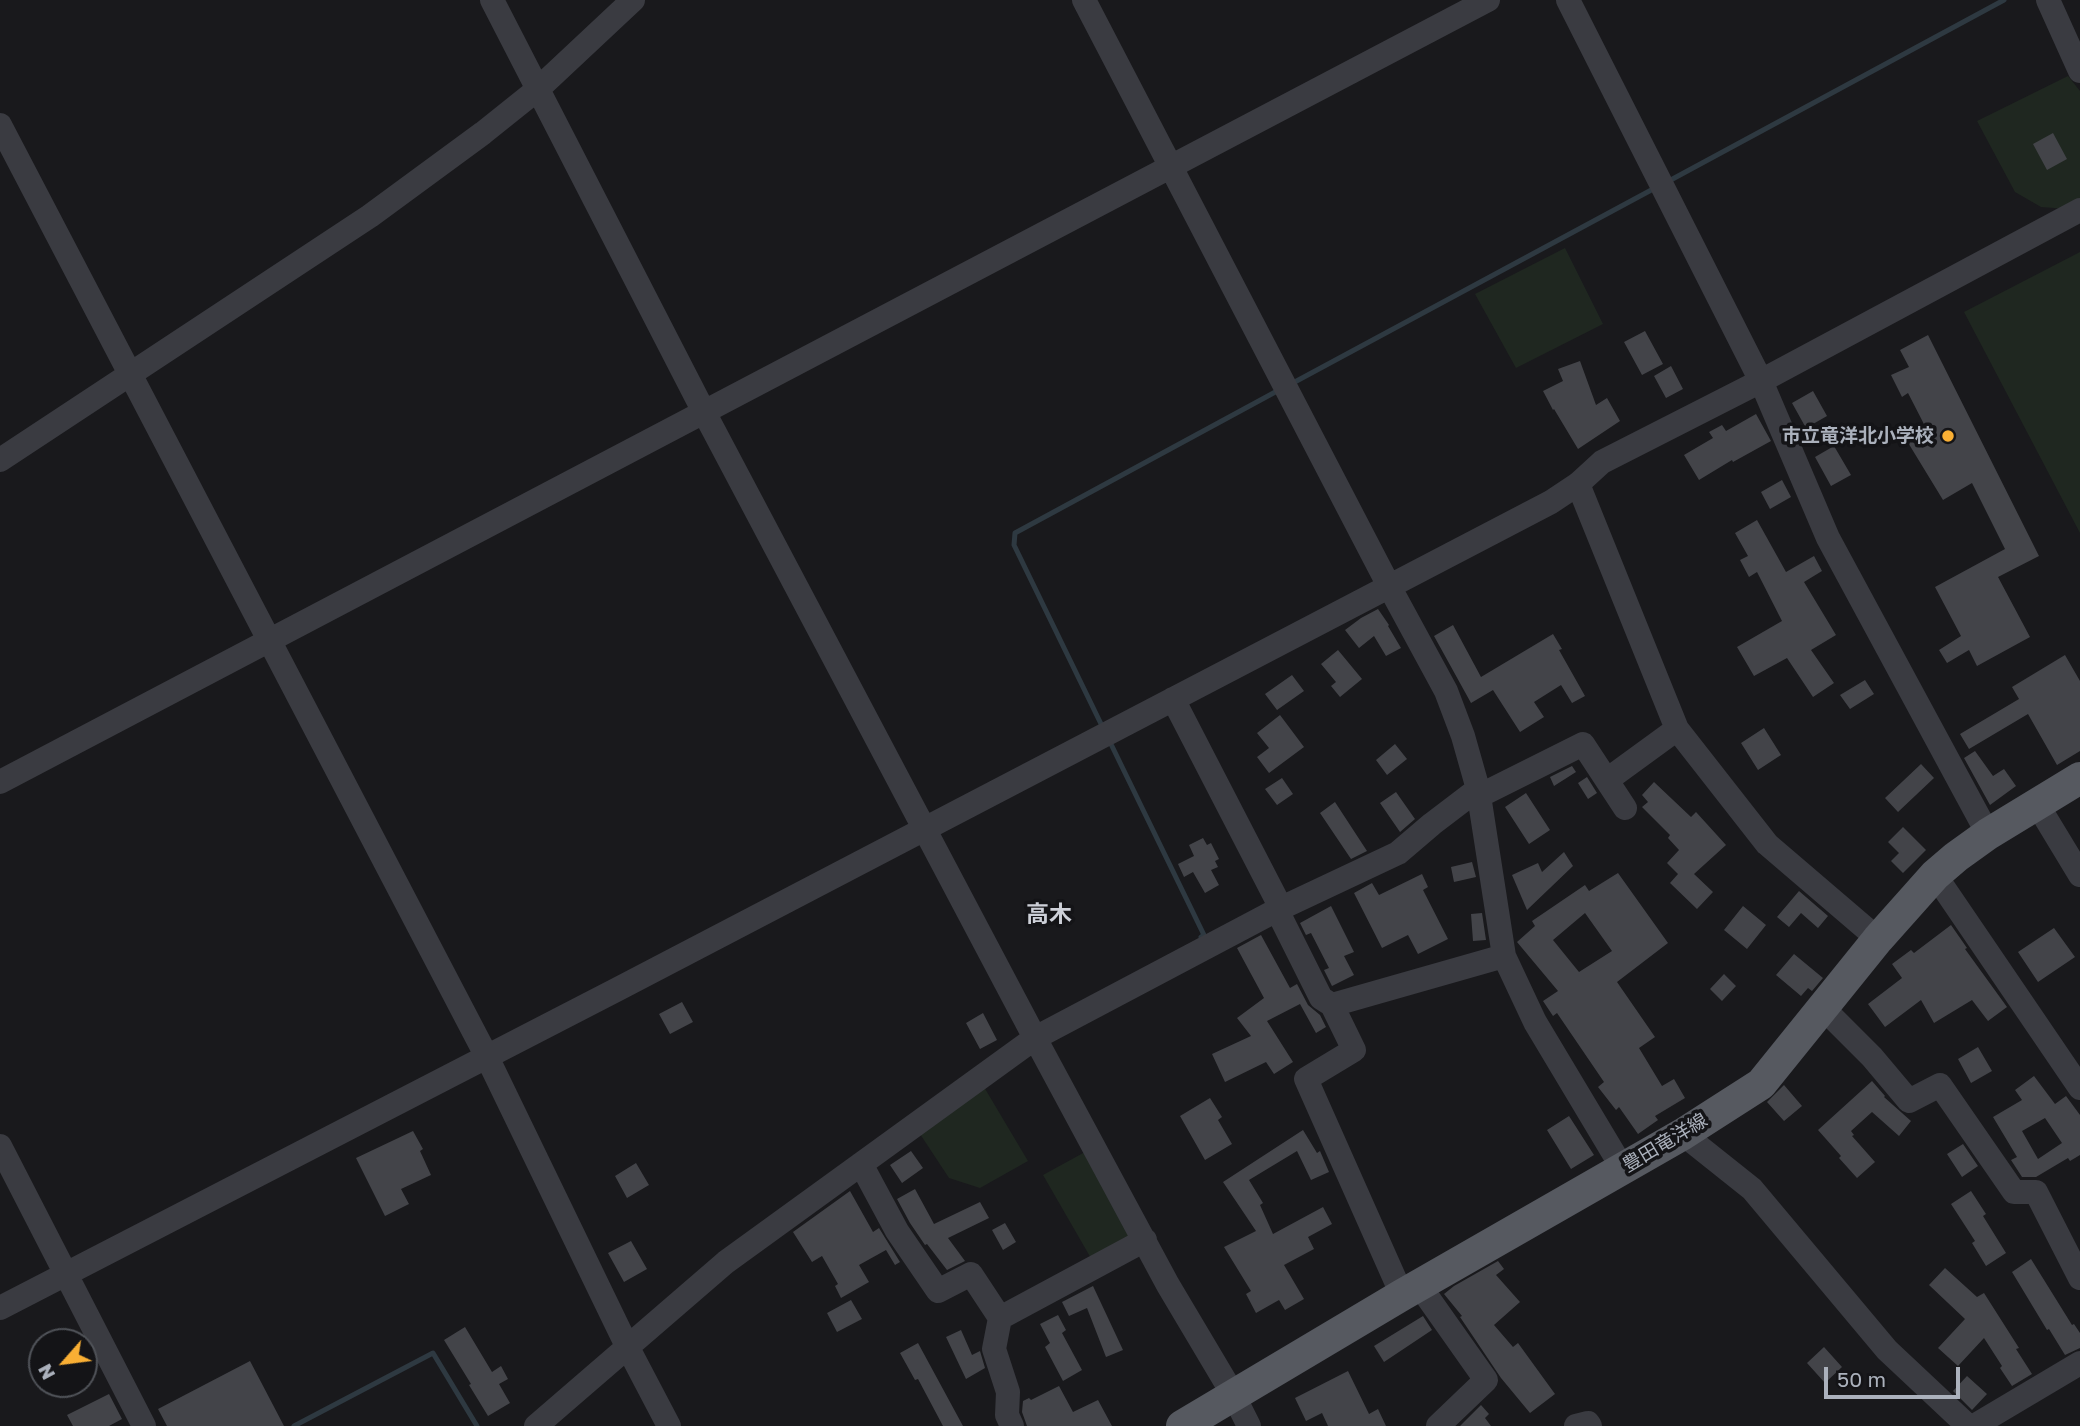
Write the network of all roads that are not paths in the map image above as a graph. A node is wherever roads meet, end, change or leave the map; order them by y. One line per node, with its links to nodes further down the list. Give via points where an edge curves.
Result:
1 (492, 0): 8 (street)
2 (634, 0): 8 (street)
3 (1084, 0): 10 (street)
4 (1488, 0): 10 (street)
5 (1568, 0): 13 (street)
6 (2048, 0): 7 (street)
7 (2080, 71)
8 (538, 89): 12 (street, via 370,216); 14 (street)
9 (0, 125): 12 (street)
10 (1171, 167): 14 (street); 17 (street)
11 (2080, 210): 13 (street)
12 (129, 375): 15 (street); 18 (street)
13 (1760, 381): 16 (street, via 1602,462); 28 (street, via 1828,538)
14 (704, 412): 18 (street); 27 (street)
15 (0, 460)
16 (1578, 484): 17 (street); 20 (street)
17 (1389, 586): 19 (street); 24 (street, via 1446,691)
18 (270, 641): 23 (street); 37 (street)
19 (1173, 699): 27 (street); 31 (street)
20 (1677, 729): 22 (street); 32 (street, via 1767,844)
21 (2080, 778): 25 (main road, 豊田竜洋線)
22 (1606, 780): 24 (street, via 1583,744); 26 (street)
23 (0, 782)
24 (1479, 792): 31 (street, via 1398,853); 33 (street)
25 (2037, 804): 28 (main road, 豊田竜洋線); 29 (street)
26 (1625, 808)
27 (926, 829): 36 (street); 37 (street)
28 (1988, 834): 30 (main road, 豊田竜洋線)
29 (2080, 875)
30 (1935, 876): 32 (main road, 豊田竜洋線); 38 (street)
31 (1279, 909): 34 (street, via 1321,998); 36 (street)
32 (1878, 939): 35 (main road, 豊田竜洋線)
33 (1504, 956): 34 (street); 42 (street, via 1535,1022)
34 (1332, 1005): 46 (street, via 1354,1050 1306,1079)
35 (1823, 1008): 39 (main road, 豊田竜洋線, via 1761,1084); 45 (street, via 1909,1101 1940,1085 2014,1192 2036,1192)
36 (1035, 1038): 41 (street); 43 (street)
37 (487, 1057): 44 (street); 49 (street)
38 (2080, 1088)
39 (1683, 1134): 42 (main road, 豊田竜洋線); 61 (street, via 1752,1189 1887,1350)
40 (0, 1146): 44 (street)
41 (861, 1164): 48 (street, via 897,1231 938,1290 971,1274); 49 (street, via 726,1262)
42 (1623, 1169): 46 (main road, 豊田竜洋線)
43 (1144, 1240): 48 (street); 51 (street)
44 (66, 1274): 47 (street); 52 (street)
45 (2080, 1278)
46 (1410, 1290): 51 (main road, 豊田竜洋線); 58 (street, via 1486,1380)
47 (0, 1308)
48 (1000, 1318): 55 (street, via 994,1349 1008,1392 1007,1415)
49 (627, 1346): 53 (street); 54 (street)
50 (2080, 1363): 62 (street)
51 (1234, 1396): 56 (main road, 豊田竜洋線); 57 (street)
52 (144, 1426)
53 (536, 1426)
54 (669, 1426)
55 (1012, 1426)
56 (1182, 1426)
57 (1249, 1426)
58 (1438, 1426)
59 (1576, 1426): 60 (street)
60 (1590, 1426)
61 (1968, 1426)
62 (1974, 1426)

